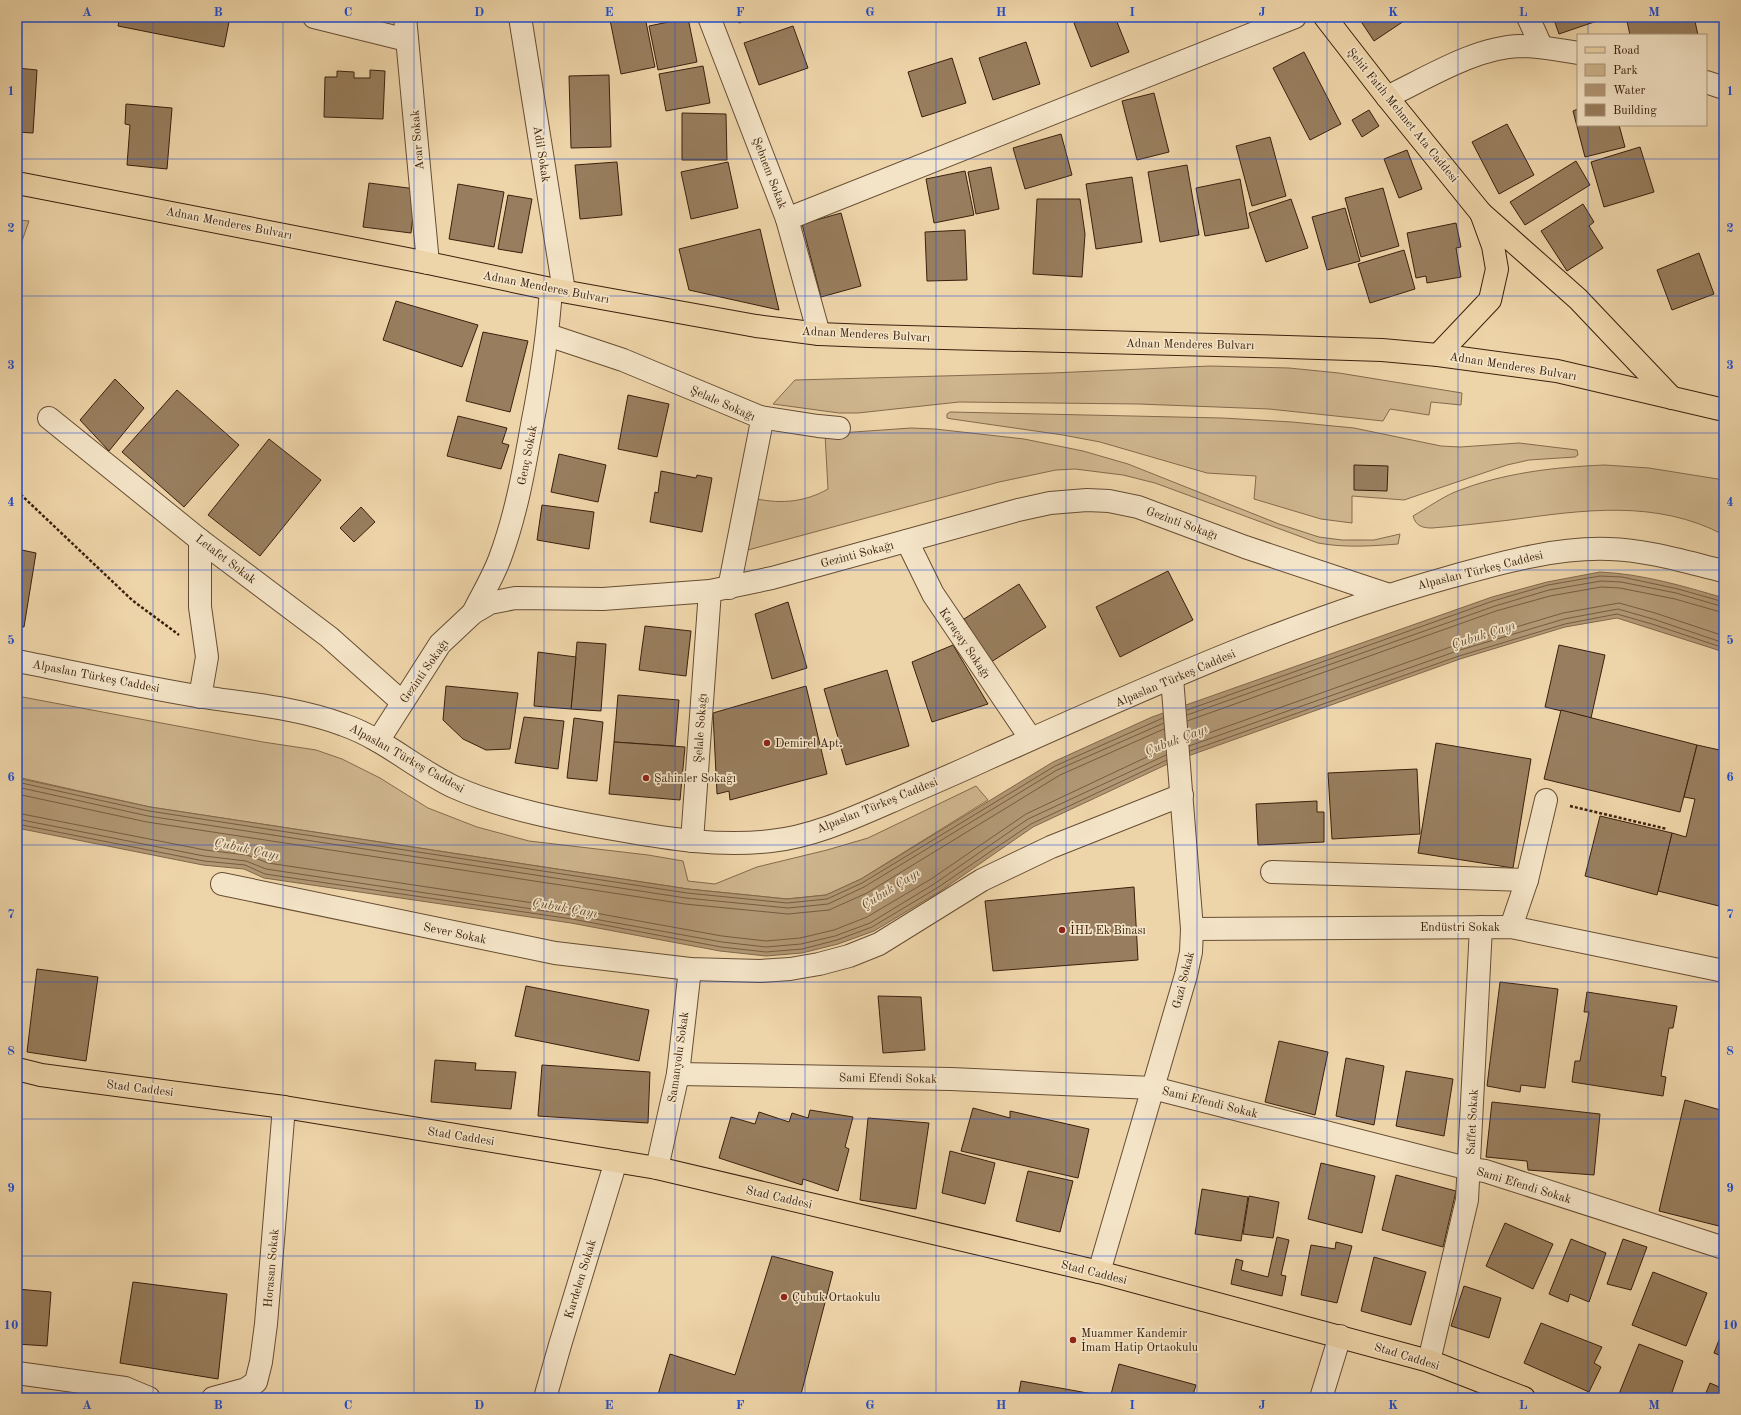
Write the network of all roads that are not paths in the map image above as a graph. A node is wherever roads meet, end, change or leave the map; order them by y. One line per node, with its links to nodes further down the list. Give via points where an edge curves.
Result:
1 (314, 17): 8 (street)
2 (405, 17): 8 (street, Acar Sokak)
3 (520, 17): 18 (street, Adil Sokak)
4 (709, 17): 16 (street, Şebnem Sokak)
5 (1295, 17): 16 (street)
6 (1325, 17): 13 (main road, Şehit Fatih Mehmet Ata Caddesi)
7 (1528, 17): 9 (street)
8 (407, 40): 17 (street, Acar Sokak)
9 (1541, 46): 10 (street); 13 (street, via 1519,46 1488,52)
10 (1577, 53)
11 (1707, 82): 12 (street)
12 (1724, 88)
13 (1387, 98): 15 (main road, Şehit Fatih Mehmet Ata Caddesi)
14 (17, 183): 17 (main road, Adnan Menderes Bulvarı)
15 (1481, 213): 21 (main road, Şehit Fatih Mehmet Ata Caddesi, via 1493,246 1496,268 1490,300); 22 (main road, Şehit Fatih Mehmet Ata Caddesi, via 1578,299)
16 (787, 218): 19 (street, Şebnem Sokak)
17 (428, 263): 18 (main road, Adnan Menderes Bulvarı)
18 (558, 290): 19 (main road, Adnan Menderes Bulvarı, via 756,326); 20 (street, Genç Sokak)
19 (819, 334): 21 (main road, Adnan Menderes Bulvarı, via 1374,350)
20 (548, 335): 24 (street, Şelale Sokağı, via 623,360); 32 (street, Genç Sokak, via 514,515 500,560)
21 (1438, 355): 22 (main road, Adnan Menderes Bulvarı, via 1557,371)
22 (1672, 398): 23 (main road, Adnan Menderes Bulvarı)
23 (1724, 410)
24 (760, 417): 26 (street); 30 (street, Şelale Sokağı, via 761,426)
25 (48, 418): 27 (street, Letafet Sokak)
26 (840, 428)
27 (200, 540): 35 (street, via 200,607 207,658); 36 (street, Letafet Sokak, via 329,636)
28 (907, 541): 30 (street, Gezinti Sokağı); 31 (street, Gezinti Sokağı, via 1024,508 1050,503 1109,501 1138,507 1245,547); 37 (street, Karaçay Sokağı, via 933,594)
29 (1724, 571): 31 (street, Alpaslan Türkeş Caddesi, via 1637,551 1607,548 1575,550 1543,554 1472,570)
30 (719, 589): 32 (street, Gezinti Sokağı, via 603,599 515,598 490,603); 41 (street, Şelale Sokağı)
31 (1386, 594): 34 (street, Alpaslan Türkeş Caddesi)
32 (473, 613): 36 (street, Gezinti Sokağı, via 440,644)
33 (17, 661): 35 (street, Alpaslan Türkeş Caddesi)
34 (1172, 678): 37 (street, Alpaslan Türkeş Caddesi); 39 (street, Gazi Sokak)
35 (200, 697): 38 (street, Alpaslan Türkeş Caddesi, via 320,717 348,726)
36 (402, 702): 38 (street, Gezinti Sokağı)
37 (1031, 739): 41 (street, Alpaslan Türkeş Caddesi, via 864,814 800,836 751,843)
38 (378, 741): 41 (street, Alpaslan Türkeş Caddesi, via 456,788 494,801 578,823)
39 (1182, 795): 47 (street, Gazi Sokak); 48 (street, Sever Sokak, via 1051,847 982,880 879,944 849,956 790,969)
40 (1546, 800): 43 (street)
41 (692, 841)
42 (1272, 872): 43 (street)
43 (1527, 880): 46 (street)
44 (222, 884): 48 (street, Sever Sokak, via 555,953)
45 (1481, 927): 46 (street, Endüstri Sokak); 47 (street, Endüstri Sokak); 56 (street, Saffet Sokak)
46 (1511, 927): 49 (street, Endüstri Sokak)
47 (1192, 929): 52 (street, Gazi Sokak, via 1186,975)
48 (690, 969): 51 (street, Samanyolu Sokak)
49 (1724, 971)
50 (17, 1069): 53 (main road, Stad Caddesi, via 41,1075)
51 (678, 1074): 52 (street, Sami Efendi Sokak, via 951,1079); 55 (street, Samanyolu Sokak)
52 (1153, 1088): 56 (street, Sami Efendi Sokak); 58 (street, Gazi Sokak)
53 (284, 1107): 54 (main road, Stad Caddesi); 63 (street, Horasan Sokak, via 261,1362 256,1382 246,1389)
54 (616, 1162): 55 (main road, Stad Caddesi); 64 (street, Kardelen Sokak)
55 (657, 1168): 58 (main road, Stad Caddesi)
56 (1470, 1169): 57 (street, Sami Efendi Sokak, via 1485,1171); 60 (street, Saffet Sokak, via 1467,1200)
57 (1724, 1248)
58 (1099, 1272): 59 (main road, Stad Caddesi)
59 (1340, 1336): 60 (main road, Stad Caddesi); 65 (street)
60 (1429, 1362): 66 (main road, Stad Caddesi)
61 (17, 1373): 62 (street, via 125,1388)
62 (149, 1398)
63 (213, 1398)
64 (545, 1398)
65 (1321, 1398)
66 (1524, 1398)

